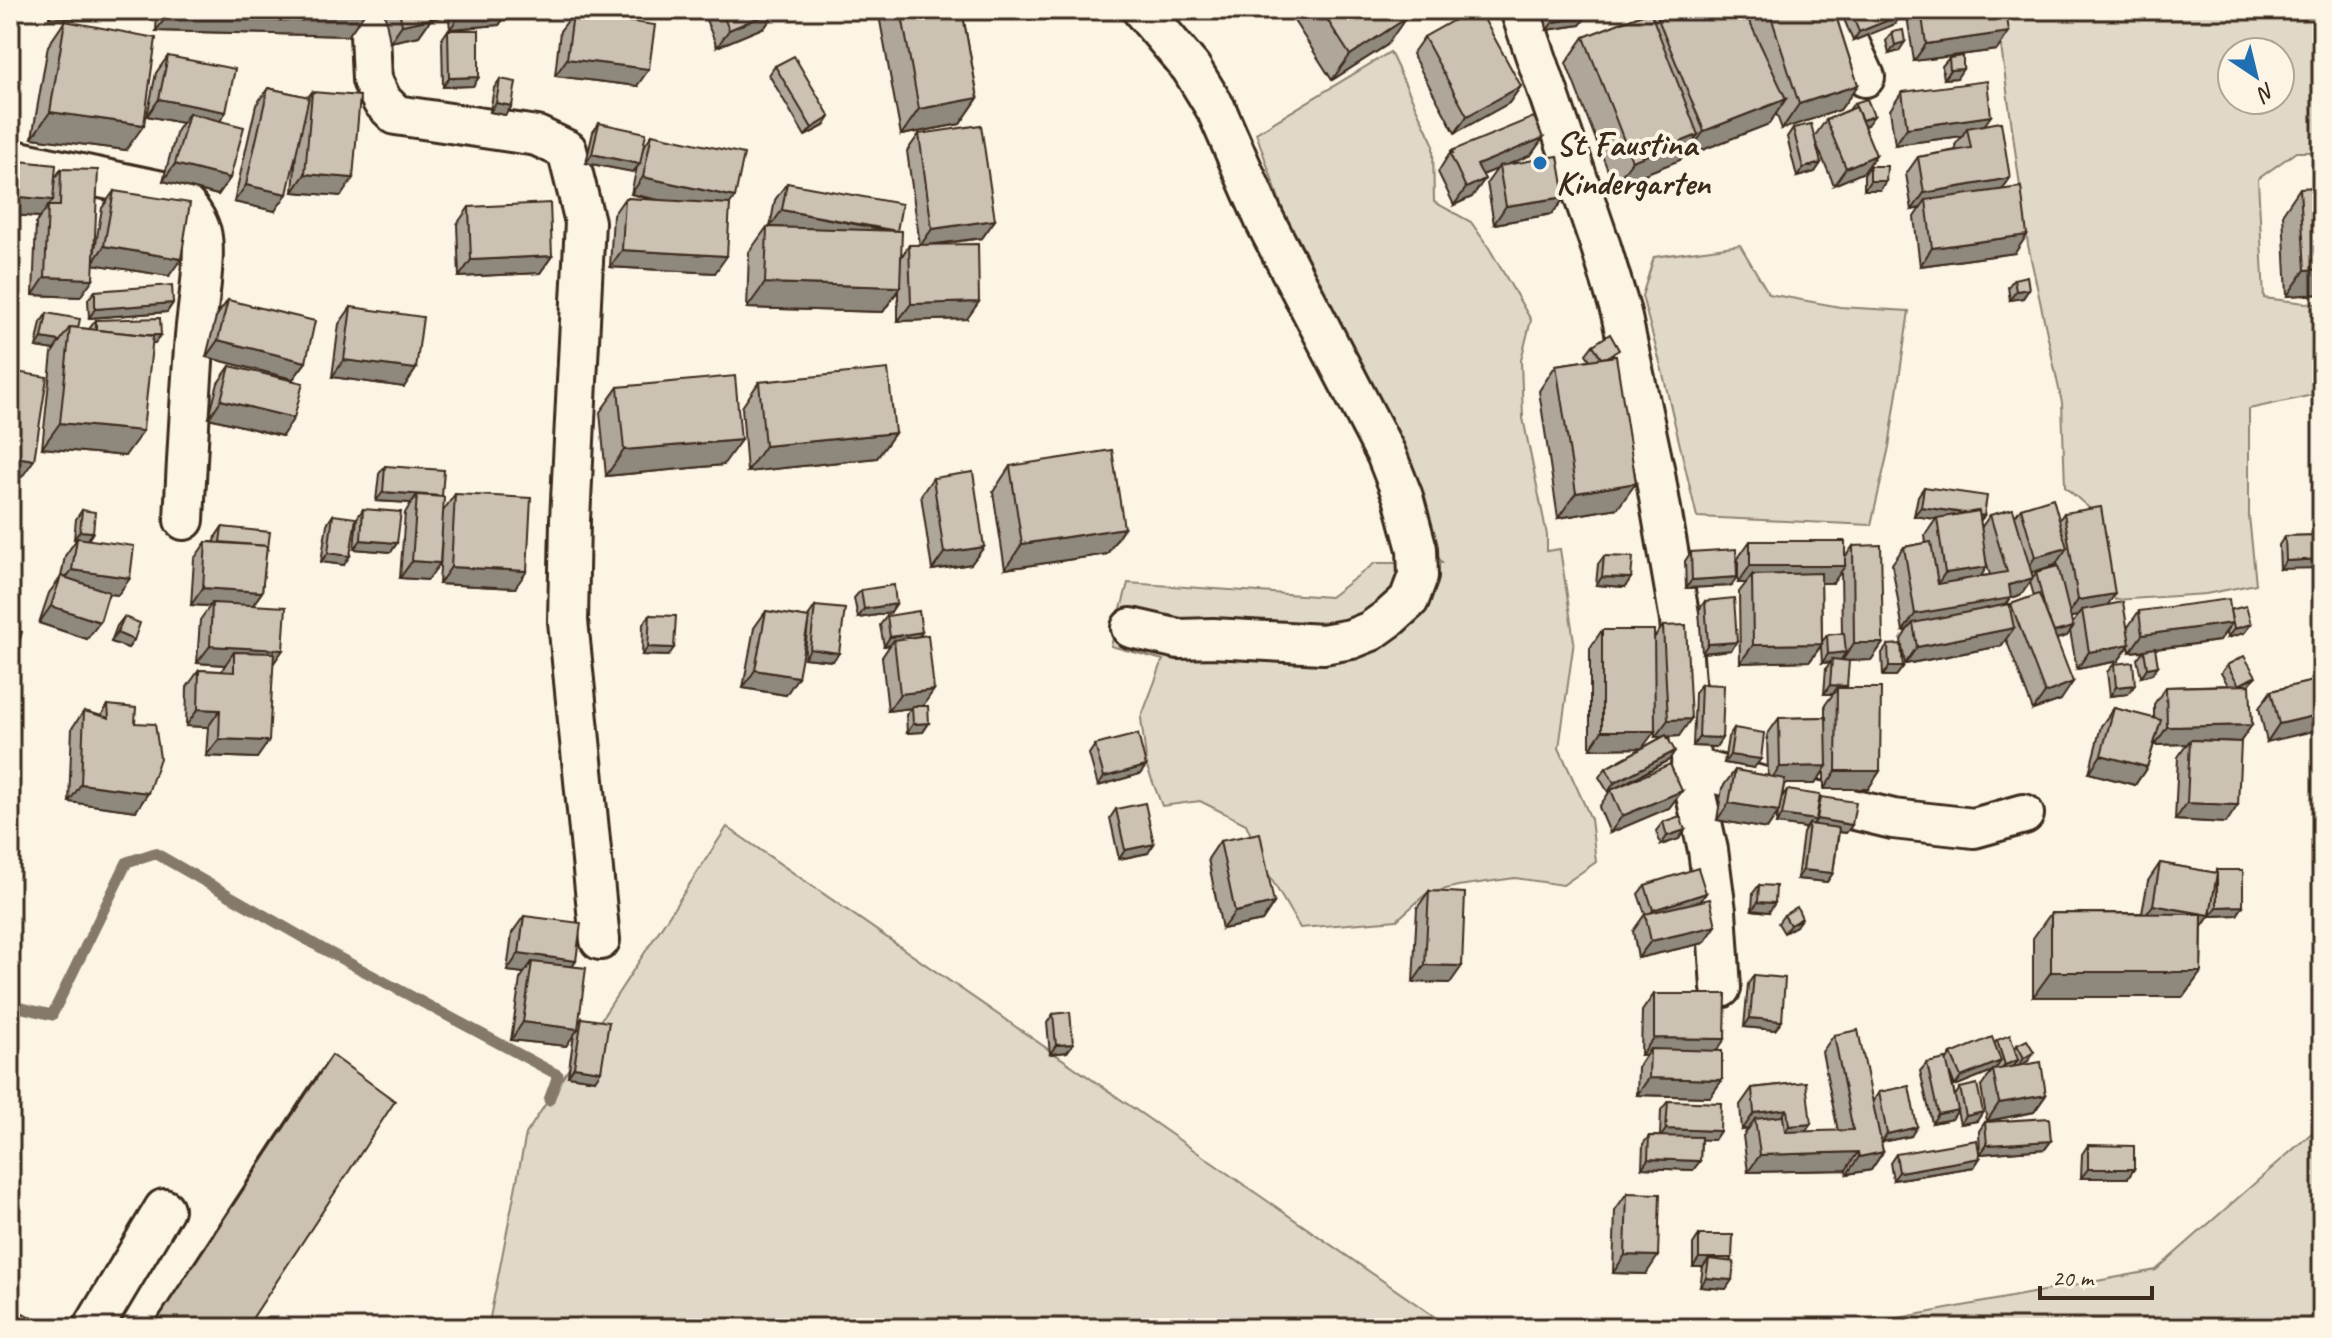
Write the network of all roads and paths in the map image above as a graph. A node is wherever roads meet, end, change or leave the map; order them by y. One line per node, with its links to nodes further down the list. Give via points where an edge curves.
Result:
1 (369, 10): 11 (street, via 372,80 396,115 537,136 567,150 585,222 568,621)
2 (1142, 10): 8 (street, via 1191,68 1216,109 1271,233 1386,454 1417,549 1418,576 1409,600 1371,631 1323,644 1179,639)
3 (1520, 10): 9 (street, via 1621,313 1680,620)
4 (1834, 10): 5 (street)
5 (1865, 77)
6 (10, 159): 7 (street, via 167,192 194,215 202,250)
7 (184, 520)
8 (1131, 628)
9 (1691, 767): 10 (street, via 1893,819 1974,828); 12 (street, via 1714,896)
10 (2024, 814)
11 (600, 940)
12 (1721, 988)
13 (164, 1209): 14 (street)
14 (93, 1328)

